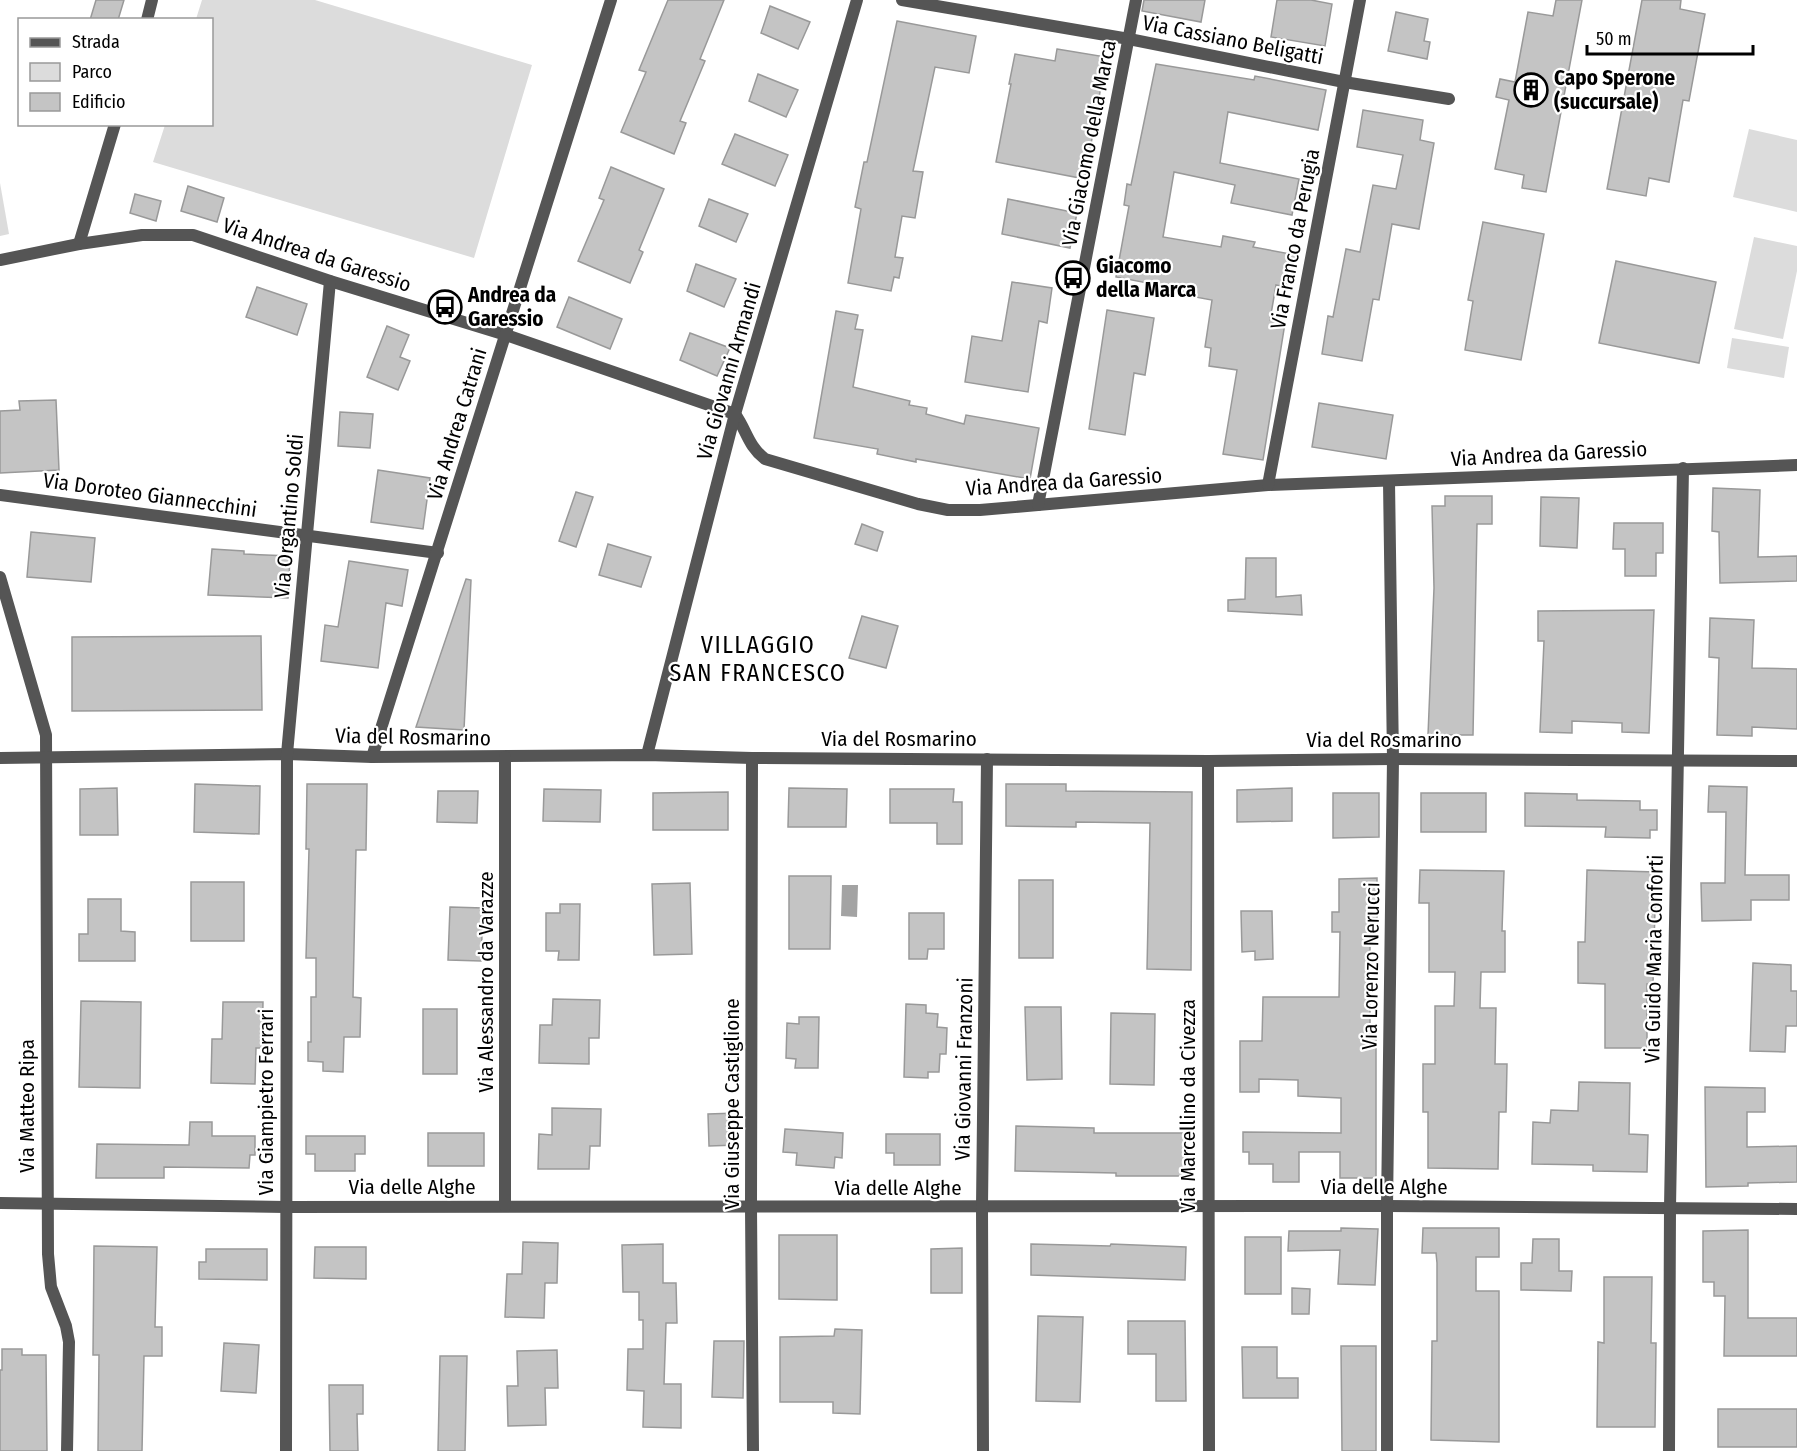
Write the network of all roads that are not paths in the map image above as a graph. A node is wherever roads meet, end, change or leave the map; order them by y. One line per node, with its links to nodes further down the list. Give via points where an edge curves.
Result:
1 (152, 0): 7 (street)
2 (611, 0): 15 (street, Via Andrea Catrani)
3 (857, 0): 16 (street, Via Giovanni Armandi)
4 (902, 0): 8 (street, Via Cassiano Beligatti)
5 (1136, 0): 8 (street, Via Giacomo della Marca)
6 (1360, 0): 9 (street, Via Franco da Perugia)
7 (148, 18)
8 (1129, 39): 9 (street, Via Cassiano Beligatti); 22 (street, Via Giacomo della Marca)
9 (1344, 81): 10 (street, Via Cassiano Beligatti); 20 (street, Via Franco da Perugia)
10 (1449, 99)
11 (114, 126): 12 (street)
12 (79, 244): 13 (street, Via Andrea da Garessio); 14 (street, Via Andrea da Garessio, via 142,235 193,235)
13 (0, 260)
14 (330, 281): 15 (street, Via Andrea da Garessio); 23 (street, Via Organtino Soldi)
15 (506, 335): 16 (street, Via Andrea da Garessio); 24 (street, Via Andrea Catrani)
16 (735, 414): 22 (street, Via Andrea da Garessio, via 749,444 765,459 948,510); 27 (street, Via Giovanni Armandi)
17 (1797, 465): 18 (street, Via Andrea da Garessio)
18 (1683, 468): 19 (street, Via Andrea da Garessio); 36 (street, Via Guido Maria Conforti)
19 (1389, 482): 20 (street, Via Andrea da Garessio); 34 (street, Via Lorenzo Nerucci)
20 (1268, 485): 22 (street, Via Andrea da Garessio)
21 (0, 495): 23 (street, Via Doroteo Giannecchini)
22 (1038, 505)
23 (307, 536): 24 (street, Via Doroteo Giannecchini); 26 (street, Via Organtino Soldi)
24 (438, 553): 28 (street, Via Andrea Catrani)
25 (0, 577): 31 (street, Via Matteo Ripa, via 46,735)
26 (287, 754): 28 (street, Via del Rosmarino); 31 (street, Via del Rosmarino); 45 (street, Via Giampietro Ferrari)
27 (647, 755): 29 (street, Via del Rosmarino); 32 (street, Via del Rosmarino)
28 (372, 757): 29 (street, Via del Rosmarino)
29 (506, 757): 40 (street, Via Alessandro da Varazze)
30 (0, 758): 31 (street, Via del Rosmarino)
31 (46, 758): 39 (street, Via Matteo Ripa)
32 (752, 758): 33 (street, Via del Rosmarino); 46 (street, Via Giuseppe Castiglione)
33 (987, 759): 35 (street, Via del Rosmarino); 42 (street, Via Giovanni Franzoni)
34 (1393, 759): 35 (street, Via del Rosmarino); 36 (street, Via del Rosmarino); 41 (street, Via Lorenzo Nerucci)
35 (1208, 761): 43 (street, Via Marcellino da Civezza)
36 (1677, 761): 37 (street, Via del Rosmarino); 44 (street, Via Guido Maria Conforti)
37 (1797, 761)
38 (0, 1203): 39 (street, Via delle Alghe)
39 (47, 1203): 45 (street, Via delle Alghe); 48 (street, Via Matteo Ripa, via 50,1279 69,1342)
40 (505, 1206): 45 (street, Via delle Alghe); 46 (street, Via delle Alghe)
41 (1387, 1206): 43 (street, Via delle Alghe); 44 (street, Via delle Alghe); 53 (street, Via Lorenzo Nerucci)
42 (982, 1207): 43 (street, Via delle Alghe); 46 (street, Via delle Alghe); 51 (street, Via Giovanni Franzoni)
43 (1208, 1207): 52 (street, Via Marcellino da Civezza)
44 (1670, 1207): 47 (street, Via delle Alghe); 54 (street, Via Guido Maria Conforti)
45 (285, 1208): 49 (street, Via Giampietro Ferrari)
46 (751, 1208): 50 (street, Via Giuseppe Castiglione)
47 (1797, 1209)
48 (67, 1451)
49 (286, 1451)
50 (753, 1451)
51 (983, 1451)
52 (1209, 1451)
53 (1387, 1451)
54 (1669, 1451)

